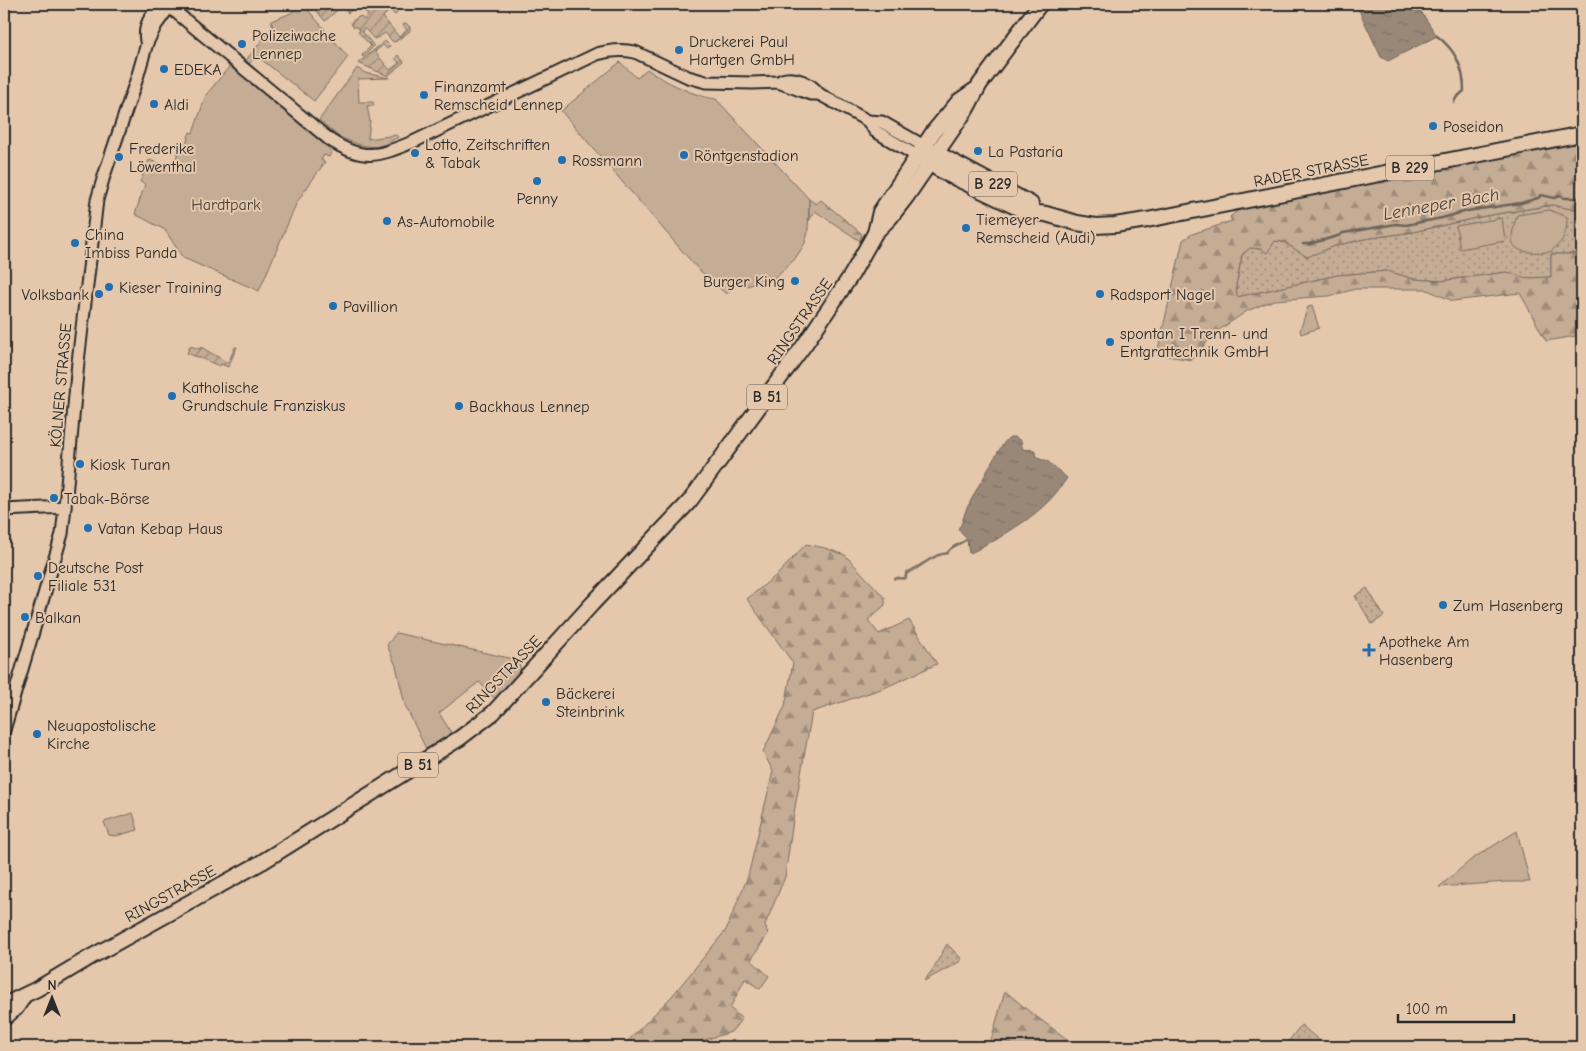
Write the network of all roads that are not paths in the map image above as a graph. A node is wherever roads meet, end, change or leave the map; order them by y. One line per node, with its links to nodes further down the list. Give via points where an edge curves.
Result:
1 (147, 4): 4 (street, KÖLNER STRASSE)
2 (1040, 4): 6 (main road, RINGSTRASSE)
3 (165, 5): 4 (street); 5 (street, KÖLNER STRASSE); 8 (street, B 229, via 347,151 383,154 596,54 612,50 635,52 706,82 753,83 797,79 865,119 882,122)
4 (147, 22): 5 (street, KÖLNER STRASSE)
5 (146, 43): 11 (street, KÖLNER STRASSE, via 96,204)
6 (976, 90): 8 (main road, RINGSTRASSE, via 958,101); 9 (main road, RINGSTRASSE)
7 (1582, 134): 9 (main road, RADER STRASSE / B 229, via 1104,226 1024,211 947,174)
8 (921, 151): 9 (main road, B 229); 10 (main road, RINGSTRASSE / B 51, via 880,212)
9 (933, 158): 10 (main road, RINGSTRASSE / B 51)
10 (876, 233): 14 (main road, RINGSTRASSE / B 51, via 801,350 688,502 502,706 473,730 262,862)
11 (65, 508): 12 (street); 13 (street, KÖLNER STRASSE, via 62,534)
12 (4, 510)
13 (4, 730)
14 (31, 992): 15 (main road, RINGSTRASSE); 16 (main road, RINGSTRASSE)
15 (4, 1005)
16 (4, 1018)

